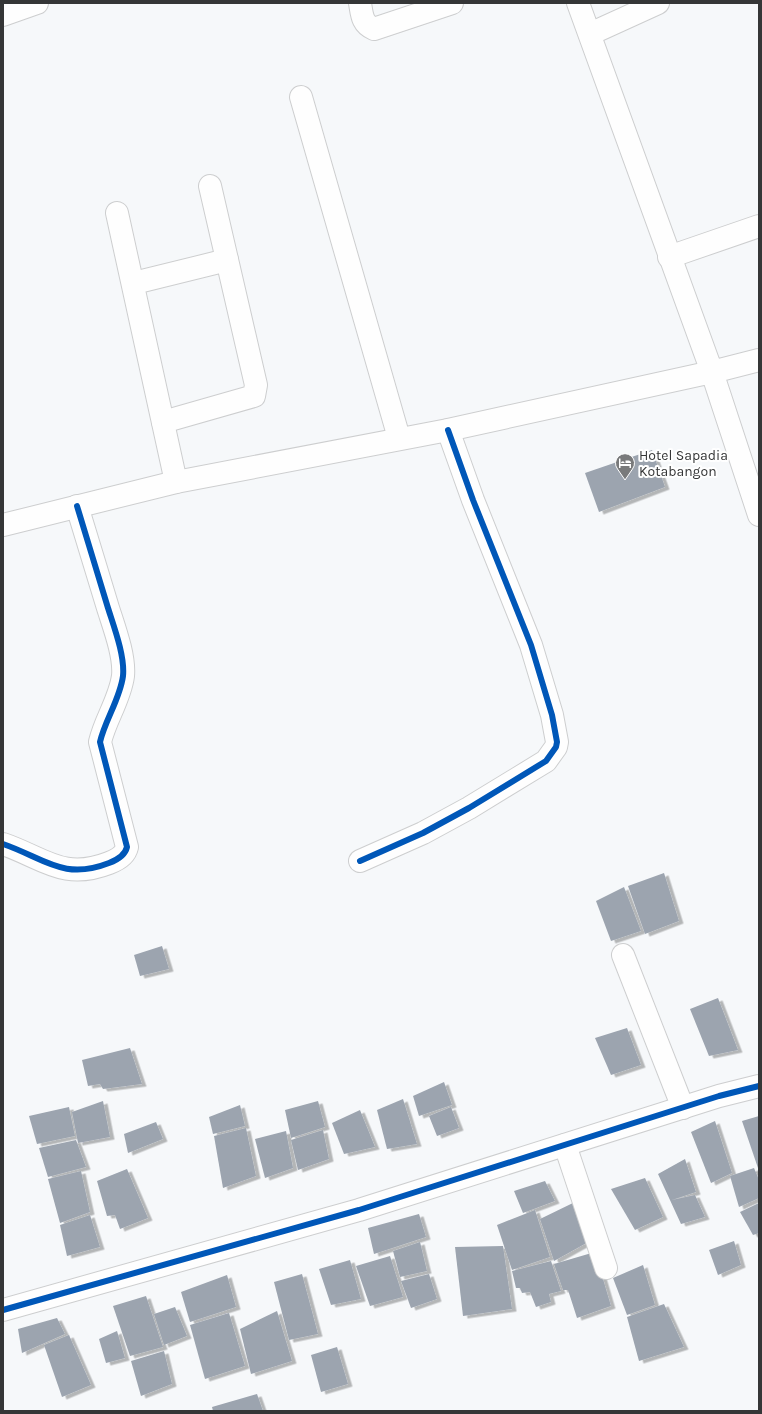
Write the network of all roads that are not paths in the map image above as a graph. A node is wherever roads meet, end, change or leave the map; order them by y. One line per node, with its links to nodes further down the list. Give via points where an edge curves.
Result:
1 (37, 3): 6 (main road)
2 (360, 3): 3 (main road, via 364,21 367,26 374,29)
3 (452, 3)
4 (578, 3): 7 (main road)
5 (658, 3): 7 (main road)
6 (3, 15)
7 (590, 34): 12 (main road)
8 (301, 97): 19 (main road)
9 (210, 186): 13 (main road)
10 (117, 212): 14 (main road)
11 (759, 226): 12 (main road)
12 (669, 257): 16 (main road)
13 (227, 260): 14 (main road); 17 (main road, via 256,385 254,396)
14 (134, 283): 17 (main road)
15 (759, 360): 16 (main road)
16 (712, 372): 18 (main road); 22 (main road)
17 (163, 422): 20 (main road)
18 (448, 430): 19 (main road); 25 (main road, via 531,645 552,715 556,747 546,761 469,808 423,833)
19 (400, 438): 20 (main road)
20 (176, 482): 21 (main road)
21 (77, 506): 23 (main road); 24 (main road, via 116,632 121,658 123,676 100,742 127,847 122,855 104,865 69,870 61,869)
22 (759, 515)
23 (3, 525)
24 (3, 844)
25 (360, 861)
26 (623, 955): 28 (main road)
27 (759, 1086): 28 (main road)
28 (683, 1108): 29 (main road)
29 (565, 1145): 30 (main road); 31 (main road, via 359,1210)
30 (606, 1268)
31 (3, 1310)

